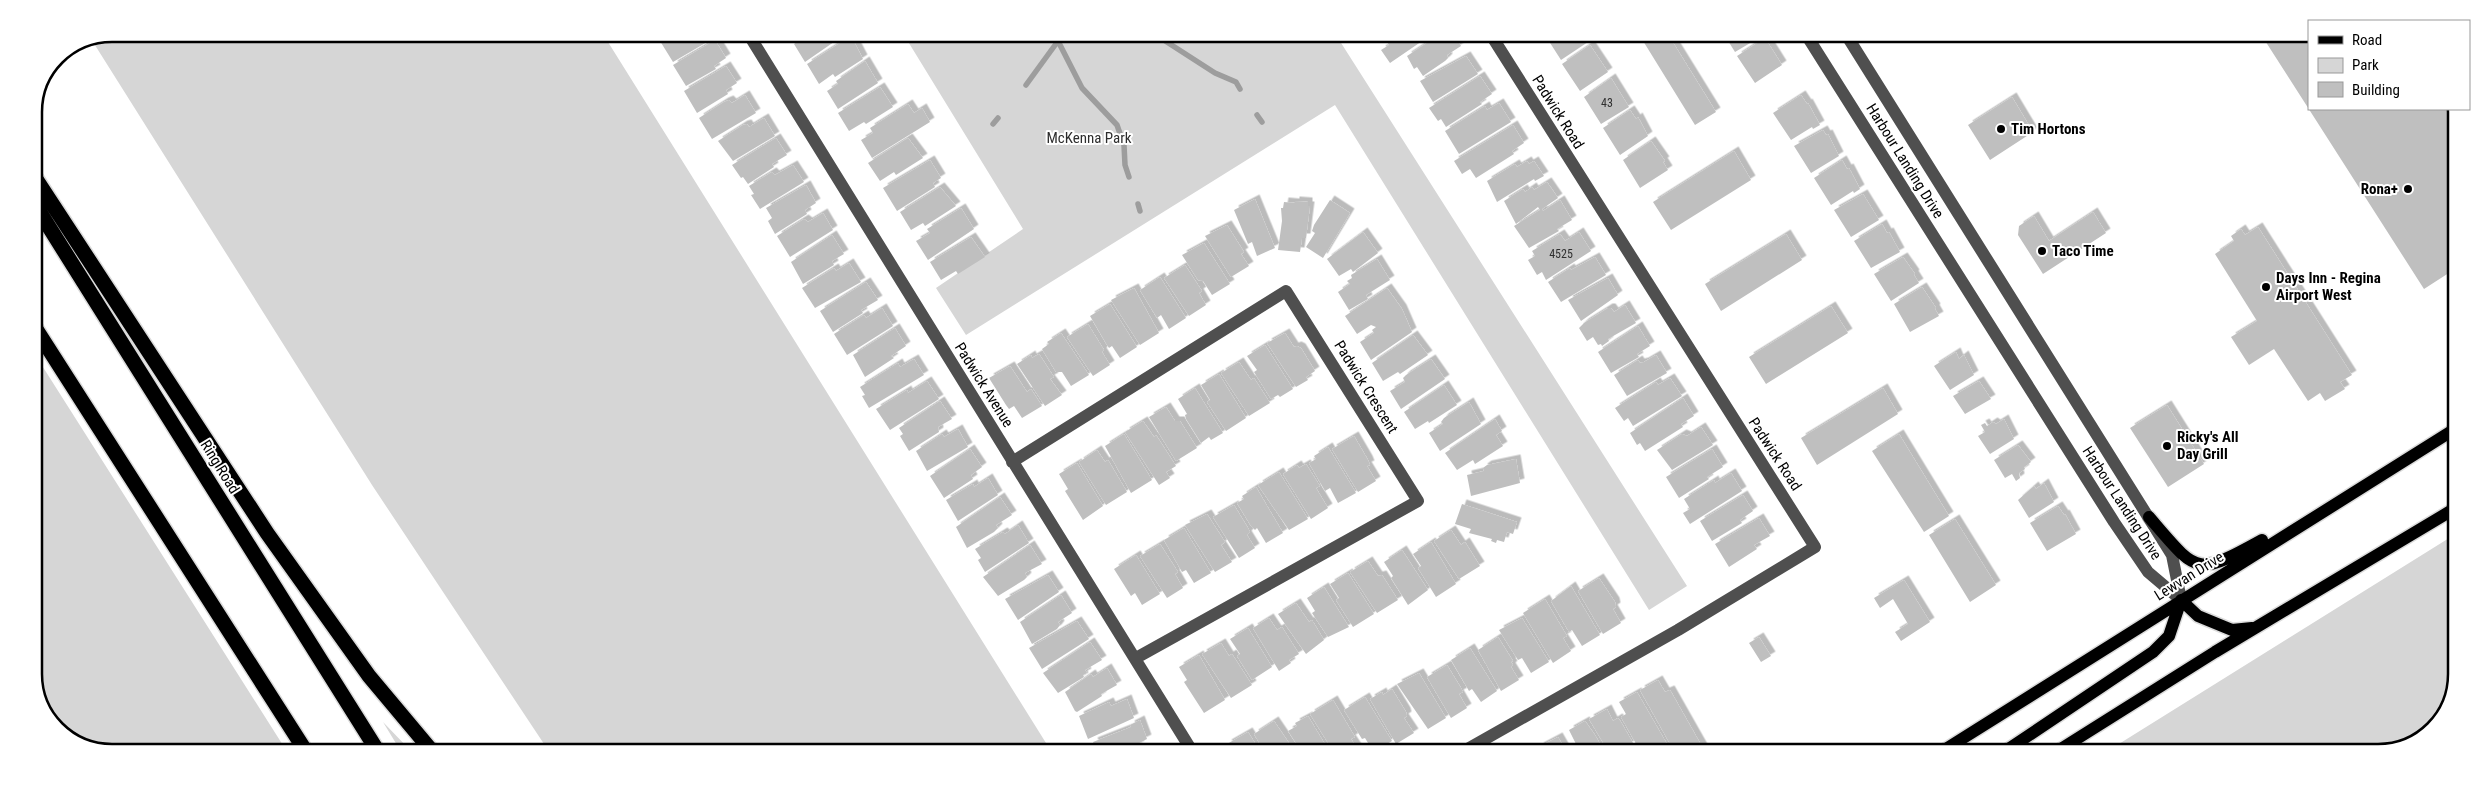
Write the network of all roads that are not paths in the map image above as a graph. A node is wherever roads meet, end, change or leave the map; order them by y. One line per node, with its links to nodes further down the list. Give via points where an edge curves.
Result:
1 (754, 42): 9 (street, Padwick Avenue)
2 (1495, 42): 20 (street, Padwick Road, via 1816,547 1678,630)
3 (1811, 42): 13 (street, Harbour Landing Drive, via 2124,536 2148,572)
4 (1851, 42): 12 (street, Harbour Landing Drive)
5 (42, 188): 18 (highway, via 267,533 369,676)
6 (42, 216): 17 (highway, Ring Road)
7 (42, 339): 16 (highway)
8 (2448, 434): 10 (main road, Lewvan Drive)
9 (1012, 462): 15 (street, Padwick Avenue); 15 (street, Padwick Crescent, via 1286,291 1292,299 1418,501)
10 (2370, 482): 12 (main road, via 2216,564 2192,563 2182,556); 13 (main road, Lewvan Drive)
11 (2448, 513): 14 (main road)
12 (2149, 517): 13 (street, Harbour Landing Drive, via 2172,554)
13 (2181, 600): 14 (main road, via 2198,616 2232,630); 21 (main road, Lewvan Drive); 22 (main road, via 2169,636 2153,652)
14 (2257, 627): 23 (main road)
15 (1136, 658): 19 (street, Padwick Avenue)
16 (301, 744)
17 (373, 744)
18 (426, 744)
19 (1188, 744)
20 (1476, 744)
21 (1954, 744)
22 (2016, 744)
23 (2069, 744)

